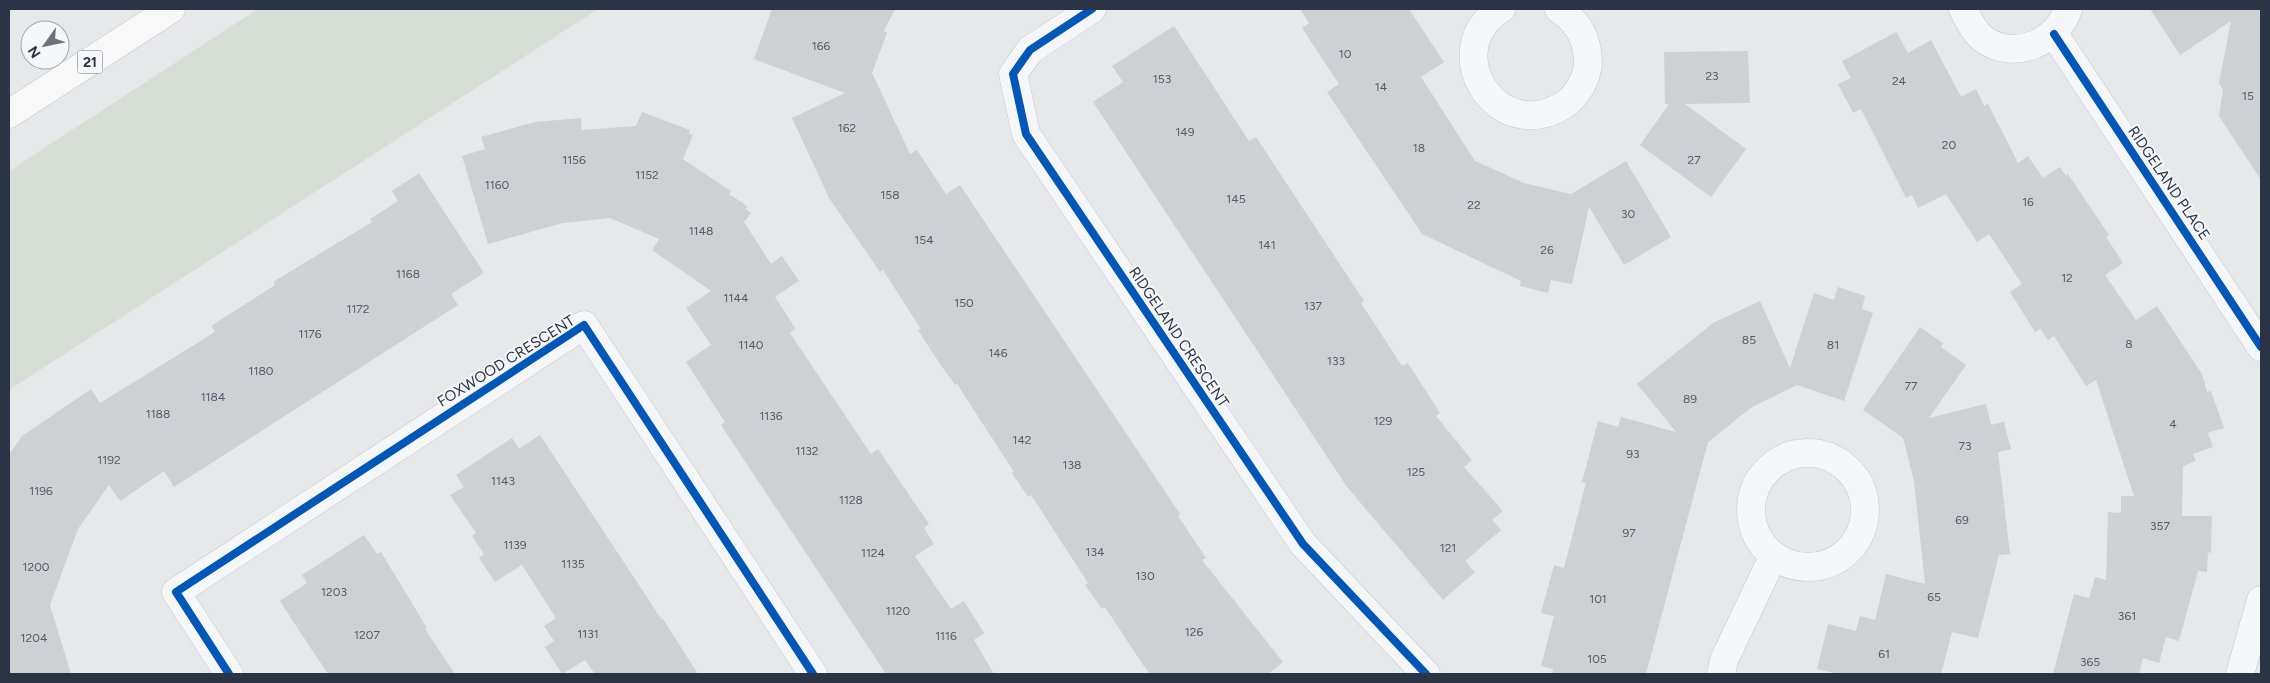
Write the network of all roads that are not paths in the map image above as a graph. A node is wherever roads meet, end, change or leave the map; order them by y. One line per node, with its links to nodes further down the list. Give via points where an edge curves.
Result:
1 (171, 9): 8 (main road, 21)
2 (1092, 9): 14 (street, RIDGELAND CRESCENT, via 1030,50 1013,74 1026,134 1303,544)
3 (1500, 9): 4 (street, via 1486,22 1477,39 1473,58 1476,76 1485,93 1499,106 1516,114 1535,116 1553,112 1569,101 1581,87 1588,69 1588,50 1582,31 1570,16)
4 (1559, 9)
5 (1963, 9): 7 (street, via 1970,24 1983,38 2000,47 2019,49 2038,44)
6 (2068, 9): 7 (street)
7 (2054, 34): 9 (street, RIDGELAND PLACE)
8 (9, 114)
9 (2261, 347)
10 (1774, 556): 10 (street, via 1804,568 1820,566 1836,561 1858,538 1864,522 1862,490 1854,475 1842,464 1820,454 1795,454 1780,460 1757,483 1751,498 1750,515 1762,545); 15 (street, via 1724,660)
11 (2261, 600): 16 (street)
12 (229, 674): 13 (street, FOXWOOD CRESCENT, via 176,592 584,325)
13 (813, 674)
14 (1426, 674)
15 (1722, 674)
16 (2240, 674)

